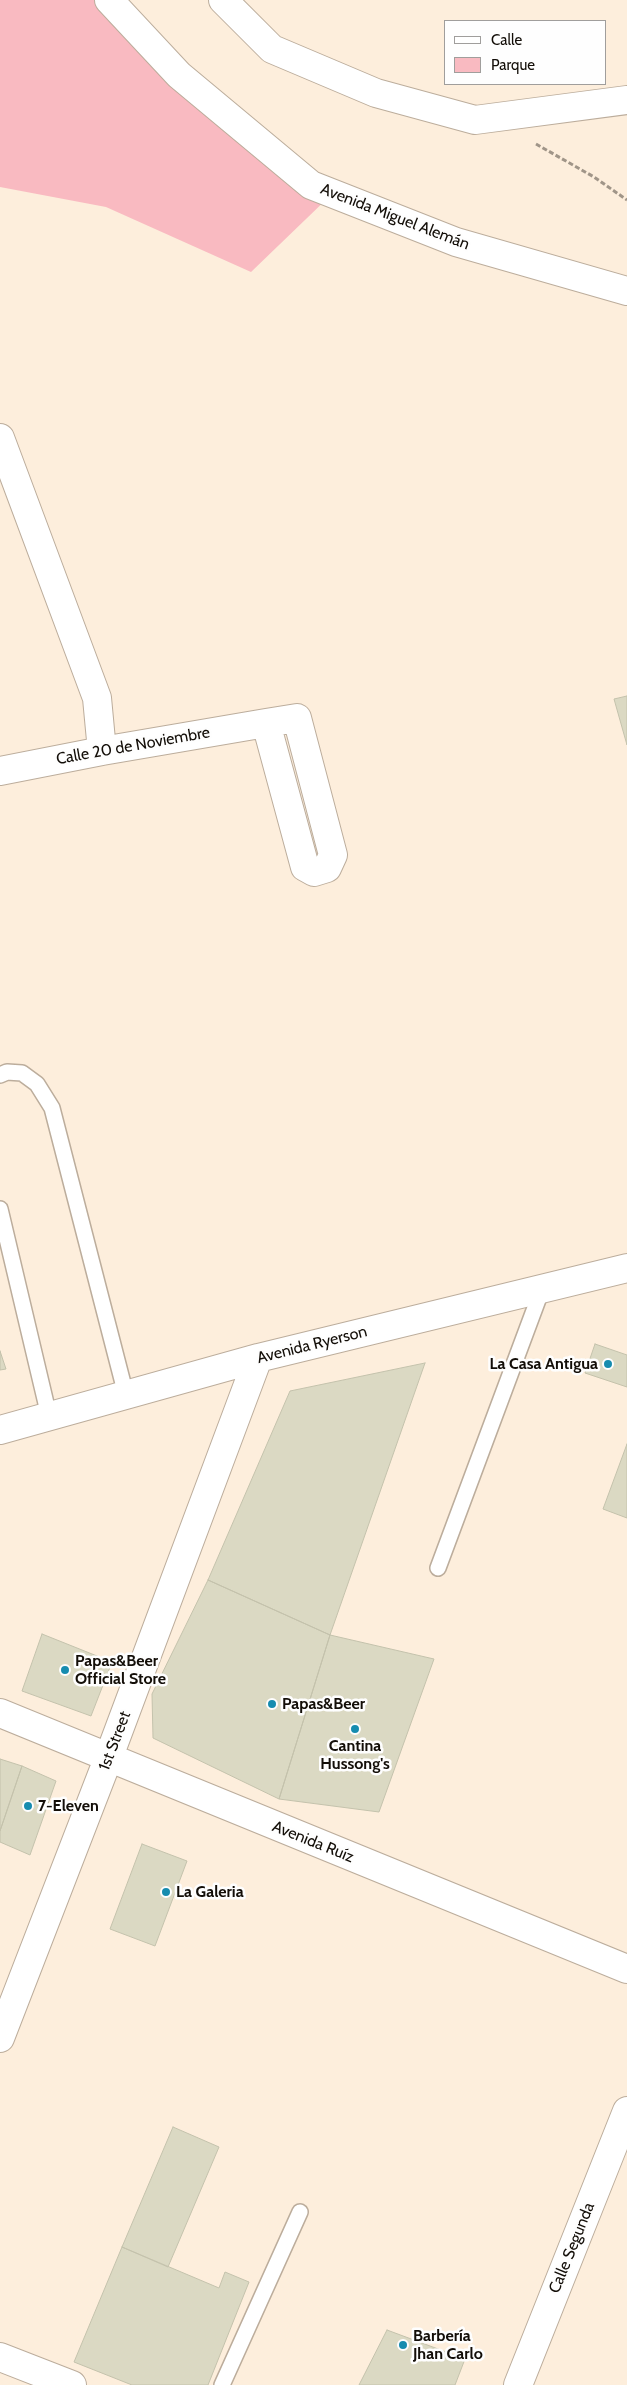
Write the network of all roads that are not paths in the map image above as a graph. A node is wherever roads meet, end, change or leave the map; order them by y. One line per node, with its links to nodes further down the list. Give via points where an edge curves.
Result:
1 (109, 0): 4 (street, Avenida Miguel Alemán, via 179,75 311,185 456,242)
2 (223, 0): 3 (street, via 272,49 376,93 475,120)
3 (627, 100)
4 (627, 291)
5 (0, 438): 7 (street, via 97,698)
6 (266, 723): 6 (street, Calle 20 de Noviembre, via 305,867 314,872 327,868 333,855 297,718); 7 (street, Calle 20 de Noviembre)
7 (102, 751): 8 (street, Calle 20 de Noviembre)
8 (0, 771)
9 (0, 1075): 14 (lane, via 22,1073 37,1084 52,1108)
10 (0, 1209): 15 (lane)
11 (619, 1275): 12 (street, Avenida Ryerson)
12 (542, 1288): 13 (street, Avenida Ryerson); 17 (lane)
13 (258, 1358): 14 (street, Avenida Ryerson); 19 (street, 1st Street)
14 (126, 1395): 15 (street, Avenida Ryerson)
15 (49, 1416): 16 (street, Avenida Ryerson)
16 (0, 1430)
17 (438, 1568)
18 (0, 1713): 19 (street, Avenida Ruíz)
19 (108, 1759): 20 (street, Avenida Ruíz); 21 (street, 1st Street)
20 (627, 1969)
21 (0, 2038)
22 (627, 2110): 27 (street, Calle Segunda)
23 (300, 2212): 26 (lane)
24 (0, 2357): 25 (street)
25 (72, 2385)
26 (222, 2385)
27 (518, 2385)

